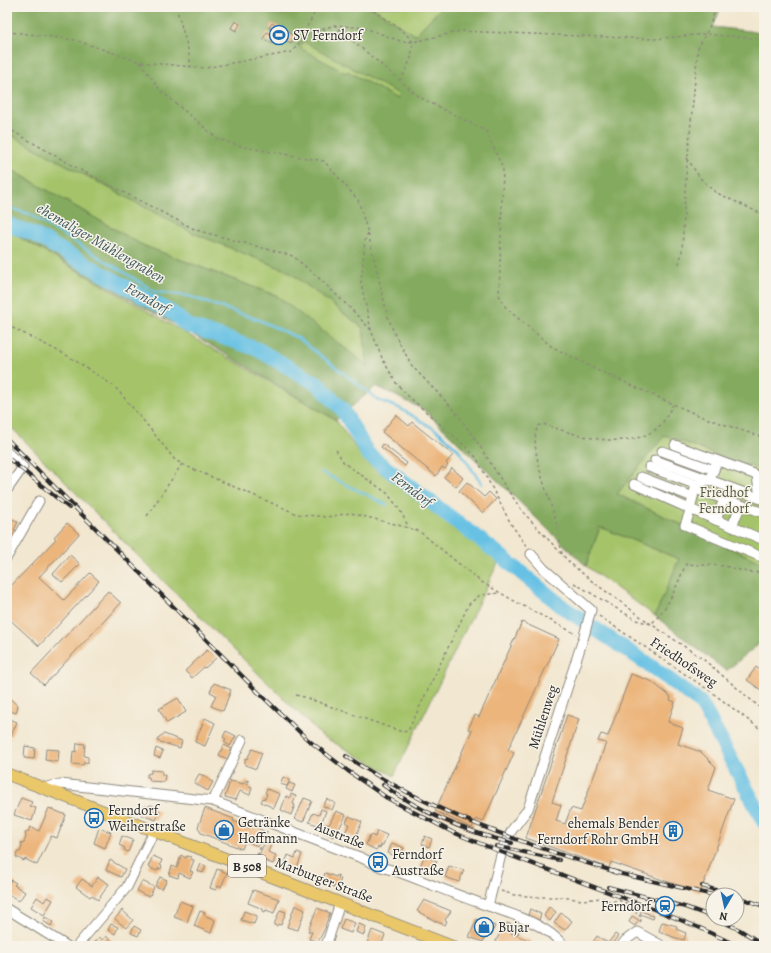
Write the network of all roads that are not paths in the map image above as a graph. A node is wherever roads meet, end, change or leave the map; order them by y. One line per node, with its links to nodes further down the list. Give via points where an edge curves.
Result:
1 (675, 445): 5 (street)
2 (662, 451): 5 (street)
3 (7, 452): 10 (street, via 23,467)
4 (655, 460): 8 (street)
5 (715, 465): 8 (street); 14 (street, via 757,476)
6 (649, 467): 11 (street)
7 (641, 477): 11 (street)
8 (710, 480): 11 (street, via 704,481); 12 (street)
9 (634, 484): 17 (street)
10 (7, 490)
11 (695, 490): 13 (street); 17 (street)
12 (750, 495): 14 (street); 16 (street)
13 (724, 499): 16 (street); 20 (street)
14 (762, 499)
15 (39, 501): 25 (street)
16 (743, 506): 18 (street); 21 (street)
17 (690, 509): 19 (street); 20 (street)
18 (764, 513)
19 (687, 520): 23 (street); 26 (street, via 685,525)
20 (716, 520): 21 (street)
21 (732, 526): 22 (street)
22 (764, 540)
23 (764, 551)
24 (531, 554): 33 (street, Mühlenweg, via 544,569 591,610 528,808 503,847)
25 (7, 557)
26 (764, 558)
27 (242, 740): 30 (street)
28 (7, 774): 29 (main road, Marburger Straße / B 508)
29 (43, 788): 30 (street, Austraße, via 60,784); 31 (main road, Marburger Straße / B 508)
30 (213, 801): 33 (street, Austraße)
31 (154, 831): 32 (main road, Marburger Straße / B 508); 36 (street, via 127,887)
32 (340, 903): 37 (street); 38 (main road, Marburger Straße / B 508)
33 (488, 906): 39 (street, Austraße, via 544,928)
34 (7, 908): 35 (street)
35 (67, 946)
36 (77, 946)
37 (326, 946)
38 (451, 946)
39 (564, 946)
40 (621, 946): 41 (street, via 636,932)
41 (660, 946)

